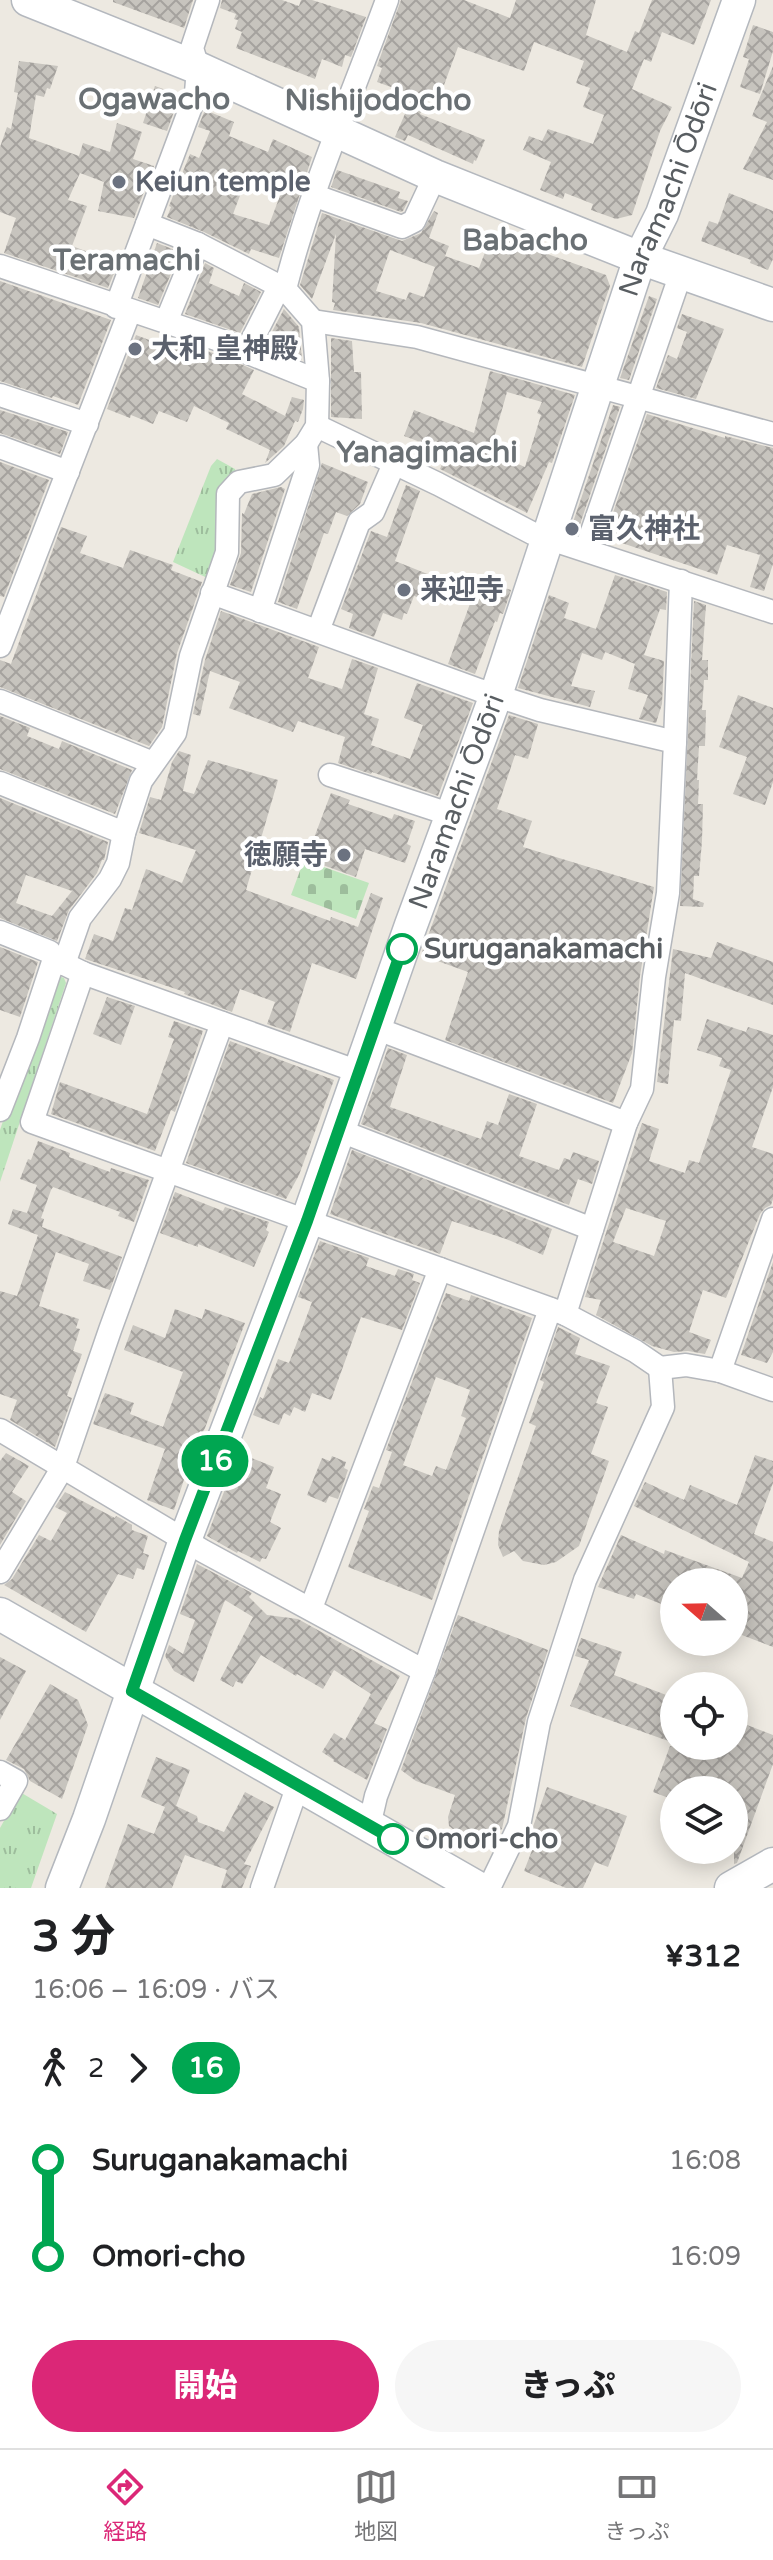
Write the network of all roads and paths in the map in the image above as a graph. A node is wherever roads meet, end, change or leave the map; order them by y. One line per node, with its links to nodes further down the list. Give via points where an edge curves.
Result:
1 (28, 0): 5 (street)
2 (208, 0): 5 (street, via 192,48)
3 (387, 0): 6 (street)
4 (739, 0): 11 (street, Naramachi Ōdōri, via 662,214)
5 (198, 68): 6 (street); 9 (street, via 196,93)
6 (336, 133): 7 (street); 8 (street)
7 (435, 176): 8 (street, via 414,221 402,227); 11 (street)
8 (313, 195): 14 (street)
9 (147, 224): 10 (street); 16 (street)
10 (198, 244): 14 (street); 18 (street)
11 (640, 258): 13 (street); 21 (street, Naramachi Ōdōri)
12 (0, 266): 16 (street)
13 (681, 273): 15 (street); 23 (street)
14 (282, 288): 17 (street); 19 (street)
15 (773, 305)
16 (123, 309): 18 (street); 24 (street)
17 (313, 321): 20 (street); 21 (street, via 417,337)
18 (166, 322): 19 (street)
19 (246, 352): 20 (street)
20 (318, 381): 26 (street)
21 (597, 387): 23 (street); 30 (street, Naramachi Ōdōri)
22 (0, 395): 24 (street)
23 (637, 397): 25 (street); 31 (street)
24 (87, 424): 29 (street)
25 (773, 434)
26 (311, 435): 28 (street); 33 (street, via 274,475 239,482 228,494 227,552); 34 (street, via 308,465)
27 (0, 447): 29 (street)
28 (394, 464): 30 (street); 36 (street, via 373,512 359,522)
29 (68, 472): 37 (street)
30 (549, 537): 31 (street); 38 (street, Naramachi Ōdōri)
31 (586, 549): 32 (street)
32 (681, 581): 35 (street); 40 (street)
33 (212, 593): 34 (street); 41 (street, via 191,656 175,733)
34 (260, 611): 36 (street)
35 (773, 612)
36 (318, 631): 38 (street)
37 (0, 646)
38 (496, 695): 40 (street); 44 (street, Naramachi Ōdōri)
39 (0, 701): 41 (street)
40 (675, 742): 52 (street, via 668,893 642,1089)
41 (153, 763): 45 (street, via 141,781)
42 (330, 775): 44 (street)
43 (0, 783): 45 (street)
44 (452, 815): 49 (street, Naramachi Ōdōri)
45 (124, 833): 47 (street, via 110,879 80,918)
46 (0, 932): 47 (street, via 50,952)
47 (67, 965): 48 (street); 51 (street, via 28,1038); 54 (street, via 32,1122)
48 (222, 1023): 50 (street); 54 (street)
49 (375, 1028): 50 (street, Naramachi Ōdōri); 52 (street)
50 (359, 1072): 53 (street, Naramachi Ōdōri)
51 (0, 1110)
52 (626, 1123): 57 (street)
53 (338, 1130): 56 (street, Naramachi Ōdōri); 57 (street)
54 (168, 1170): 56 (street); 64 (street)
55 (773, 1219): 61 (street)
56 (307, 1221): 58 (street); 65 (street, Naramachi Ōdōri)
57 (592, 1229): 59 (street)
58 (440, 1269): 59 (street); 67 (street)
59 (558, 1312): 60 (street); 69 (street)
60 (660, 1368): 61 (street, via 686,1365); 79 (street, via 663,1407 585,1580 539,1722 519,1826)
61 (720, 1371): 62 (street)
62 (773, 1390)
63 (0, 1430): 64 (street)
64 (63, 1467): 65 (street); 66 (street)
65 (185, 1540): 67 (street); 70 (street, Naramachi Ōdōri)
66 (0, 1572)
67 (311, 1608): 69 (street)
68 (0, 1614): 70 (street)
69 (424, 1671): 74 (street)
70 (132, 1691): 72 (street); 76 (street, Naramachi Ōdōri)
71 (0, 1772): 73 (street, via 16,1781)
72 (298, 1785): 74 (street); 77 (street)
73 (0, 1809)
74 (369, 1826): 78 (street)
75 (773, 1864): 80 (street)
76 (62, 1888)
77 (262, 1888)
78 (478, 1888)
79 (489, 1888)
80 (731, 1888)

